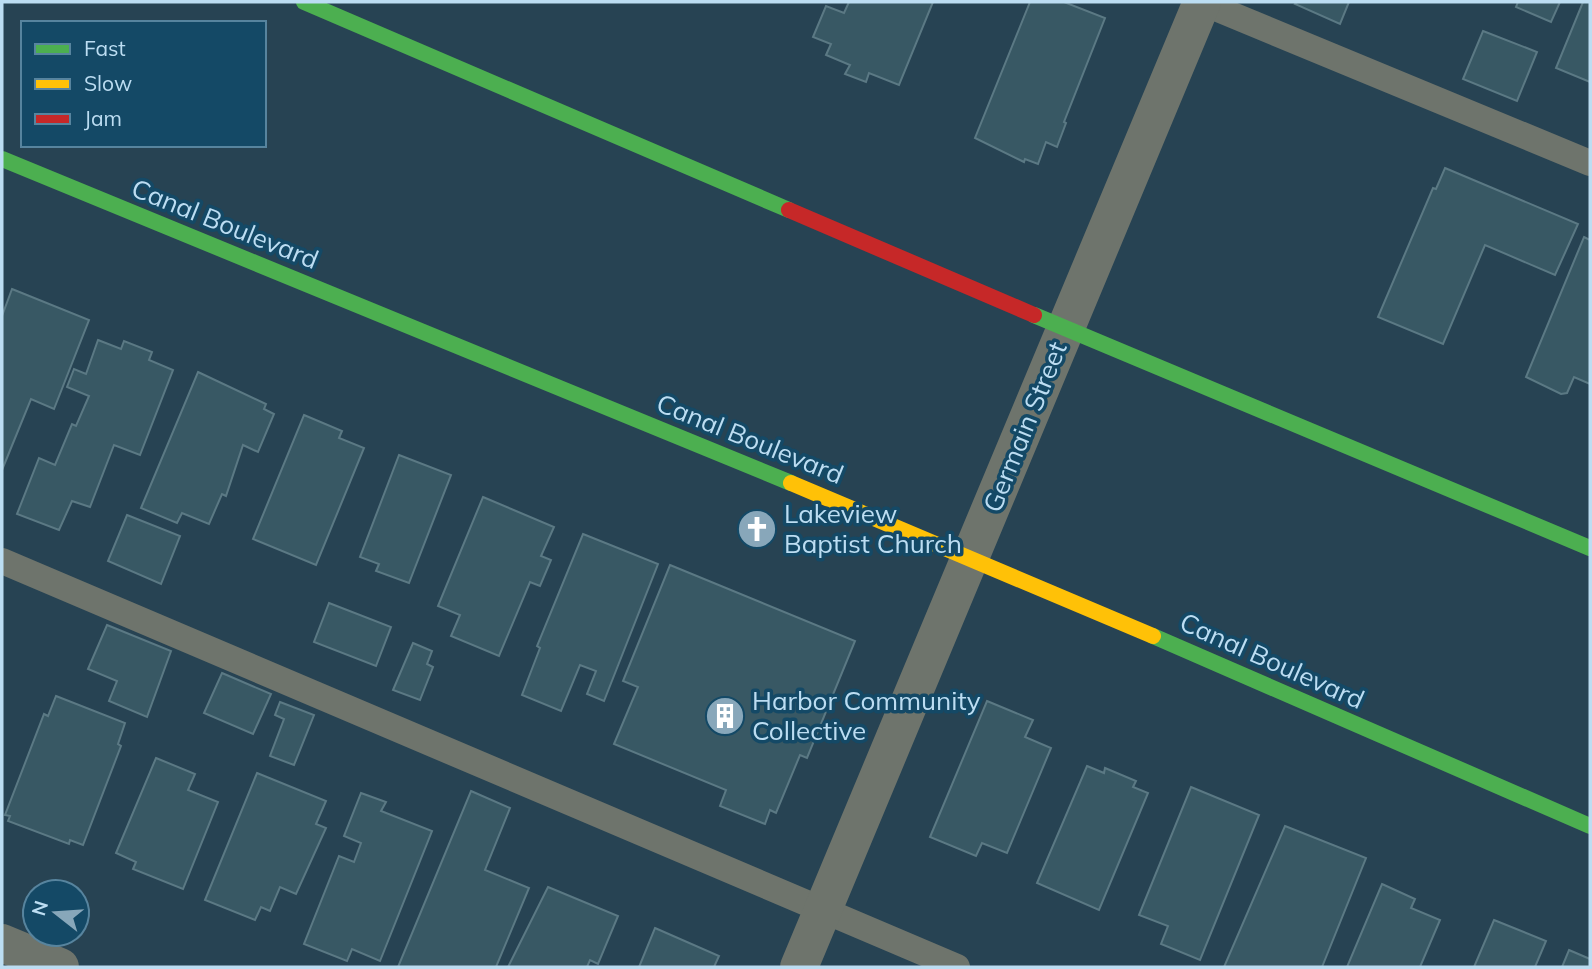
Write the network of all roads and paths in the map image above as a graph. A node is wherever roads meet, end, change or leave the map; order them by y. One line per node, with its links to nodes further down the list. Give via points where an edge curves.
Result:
1 (304, 2): 5 (main road)
2 (1201, 2): 4 (lane); 5 (street, Germain Street)
3 (2, 159): 7 (main road, Canal Boulevard)
4 (1590, 163)
5 (1065, 328): 6 (main road); 7 (street, Germain Street)
6 (1590, 548)
7 (972, 557): 9 (main road, Canal Boulevard); 10 (street, Germain Street)
8 (2, 561): 10 (lane)
9 (1590, 826)
10 (823, 911): 13 (street, Germain Street); 14 (lane)
11 (2, 943): 12 (street)
12 (60, 967)
13 (799, 967)
14 (957, 967)

